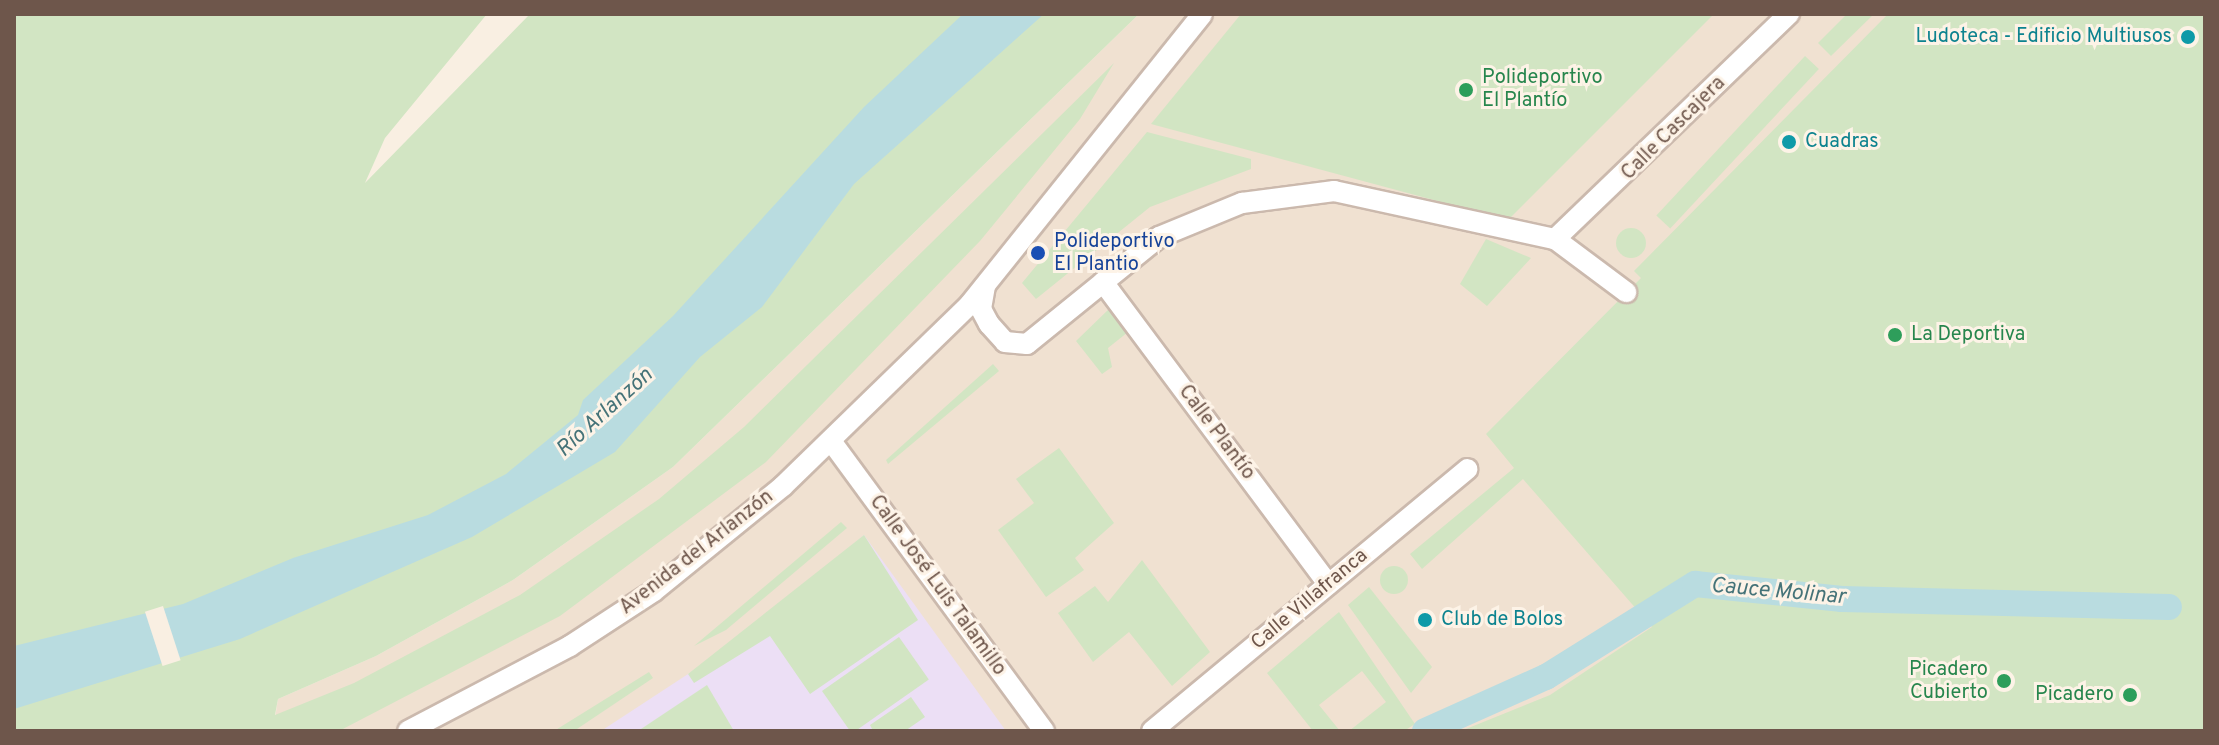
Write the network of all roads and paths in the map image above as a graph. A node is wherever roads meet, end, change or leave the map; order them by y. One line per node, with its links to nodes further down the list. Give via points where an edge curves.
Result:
1 (1202, 14): 5 (street, Avenida del Arlanzón)
2 (1789, 14): 3 (street, Calle Cascajera)
3 (1555, 239): 4 (street, via 1405,202 1302,191 1196,219 1159,237); 6 (street)
4 (1103, 282): 7 (street, via 1027,344 1005,342); 11 (street, Calle Plantío)
5 (985, 286): 7 (street, via 981,309); 8 (street, Avenida del Arlanzón)
6 (1626, 292)
7 (989, 324): 8 (street, via 974,318)
8 (949, 325): 9 (street, Avenida del Arlanzón)
9 (831, 441): 13 (street, Avenida del Arlanzón, via 654,591 570,646); 14 (street, Calle José Luis Talamillo)
10 (1468, 469): 11 (street, Calle Villafranca)
11 (1328, 584): 12 (street, Calle Villafranca)
12 (1172, 714): 15 (street, Calle Villafranca); 16 (street)
13 (408, 731)
14 (1044, 731)
15 (1152, 731)
16 (1185, 731)

